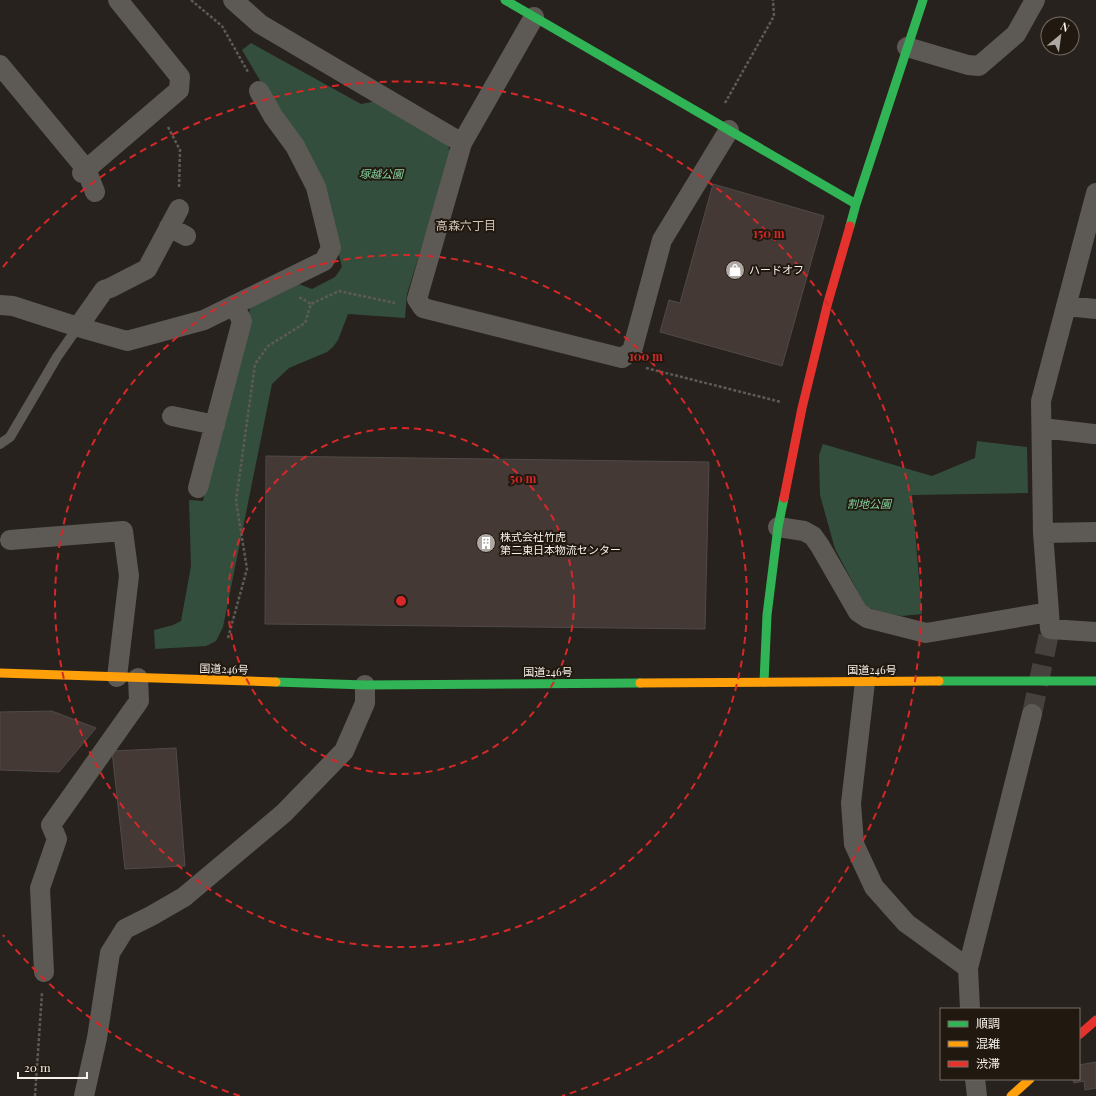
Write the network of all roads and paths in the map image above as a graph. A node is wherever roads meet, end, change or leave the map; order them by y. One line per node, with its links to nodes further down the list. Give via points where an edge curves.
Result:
1 (118, 0): 13 (street, via 180,77 179,90)
2 (191, 0): 10 (path, via 222,26)
3 (233, 0): 15 (street, via 260,24)
4 (505, 0): 8 (main road)
5 (773, 0): 14 (path, via 774,16)
6 (923, 0): 9 (main road)
7 (1035, 0): 9 (street, via 1016,34 979,66)
8 (534, 17): 14 (main road); 15 (street)
9 (908, 47): 20 (main road)
10 (239, 56)
11 (0, 65): 17 (street)
12 (260, 92): 24 (street, via 273,116 295,146 316,187 331,248 324,261)
13 (159, 108): 16 (path, via 180,150); 17 (street)
14 (722, 125): 20 (main road); 28 (street, via 662,240)
15 (462, 143): 22 (street)
16 (179, 167)
17 (84, 171): 18 (street)
18 (95, 192)
19 (1096, 193): 25 (street)
20 (856, 204): 29 (main road)
21 (179, 209): 27 (street, via 178,232 148,269 104,290)
22 (417, 299): 28 (street, via 423,308 622,358); 42 (path, via 415,308 339,291 311,304 305,323 268,346 255,364 236,501 247,569)
23 (0, 305): 27 (street, via 13,306)
24 (234, 305): 27 (street, via 204,320 127,341); 31 (street, via 242,321)
25 (1066, 306): 26 (street); 32 (street, via 1041,401)
26 (1096, 309)
27 (78, 327): 34 (lane, via 57,357 10,437)
28 (632, 351): 29 (path, via 639,366)
29 (802, 408): 36 (main road)
30 (172, 416): 31 (street)
31 (215, 425): 35 (street)
32 (1042, 428): 33 (street); 38 (street)
33 (1094, 434)
34 (0, 444)
35 (198, 488)
36 (778, 527): 40 (street, via 804,531 813,536 858,612 866,618 926,633); 47 (main road, via 767,615)
37 (1096, 532): 38 (street)
38 (1043, 533): 40 (street)
39 (19, 534): 44 (street, via 124,524 129,576)
40 (1049, 612): 41 (street, via 1050,629)
41 (1096, 632)
42 (228, 638)
43 (0, 673): 44 (main road, 国道246号)
44 (117, 677): 45 (main road, 国道246号)
45 (138, 678): 49 (main road, 国道246号); 52 (street, via 140,701 51,825 57,839 40,888)
46 (1096, 681): 48 (main road, 国道246号)
47 (764, 682): 48 (main road, 国道246号); 49 (main road, 国道246号)
48 (865, 682): 51 (street, via 852,803 854,844 874,887 906,923)
49 (365, 685): 59 (street, via 365,703 344,750 284,814 184,897 125,929 110,953 97,1038)
50 (1032, 714): 51 (street)
51 (968, 968): 53 (street)
52 (44, 972): 58 (path)
53 (970, 1008)
54 (1096, 1020): 55 (main road)
55 (1080, 1034)
56 (976, 1080): 60 (street)
57 (1029, 1080): 61 (main road)
58 (35, 1096)
59 (84, 1096)
60 (977, 1096)
61 (1011, 1096)

